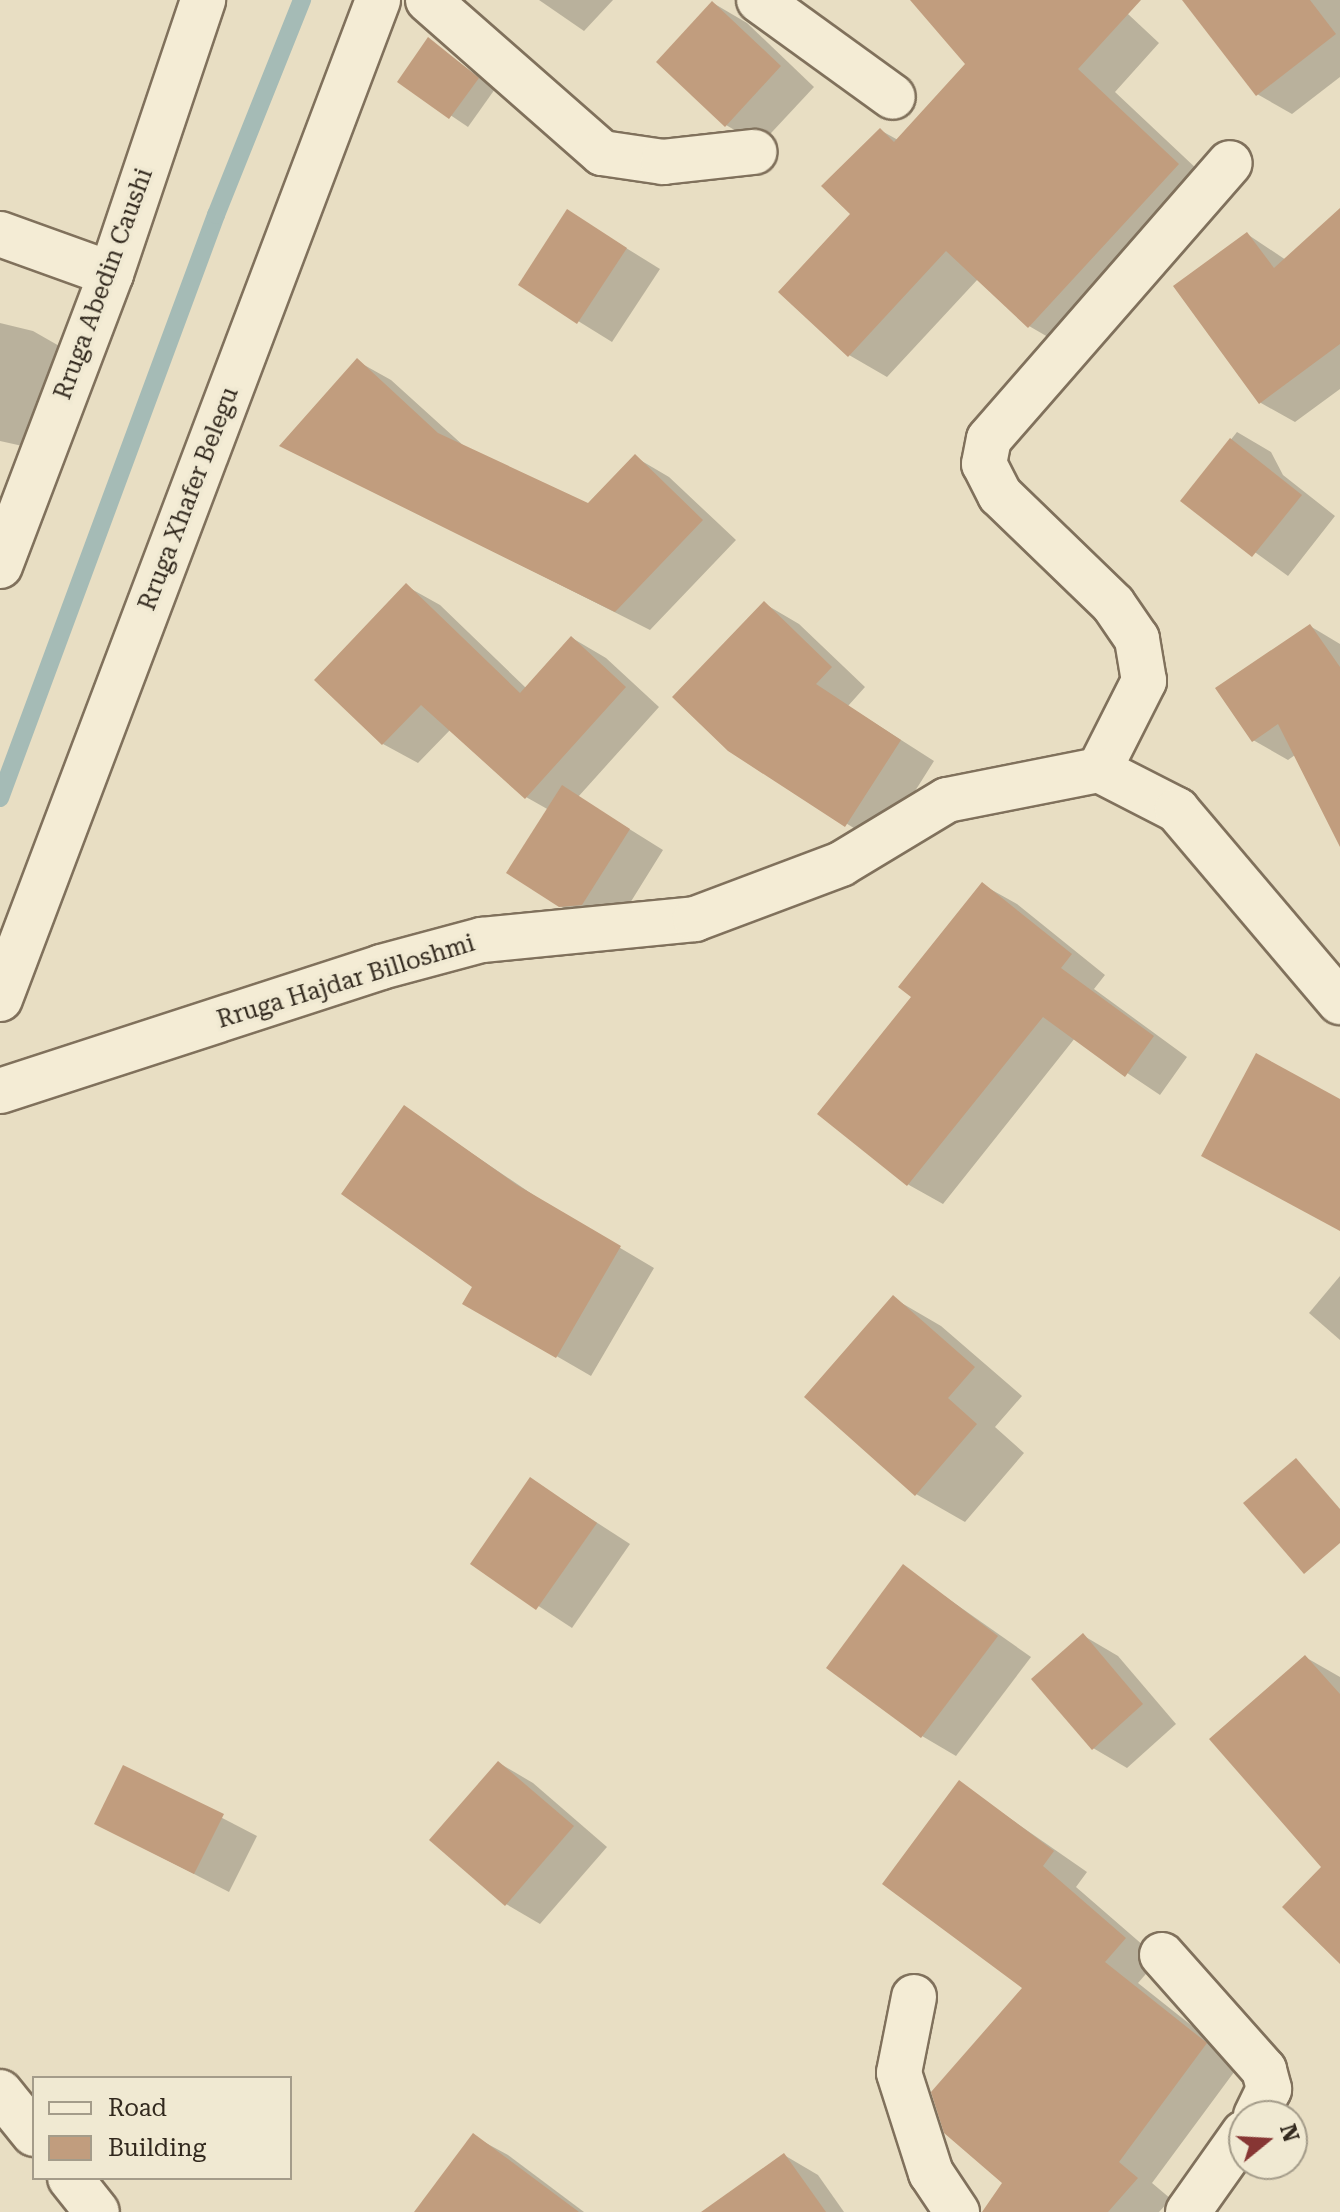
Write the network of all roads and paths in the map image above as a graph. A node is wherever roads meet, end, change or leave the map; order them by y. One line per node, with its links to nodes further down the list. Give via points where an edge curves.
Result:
1 (203, 0): 9 (street, Rruga Abedin Caushi)
2 (378, 0): 12 (street, Rruga Xhafer Belegu)
3 (428, 0): 6 (street, via 602,153 663,162)
4 (759, 0): 5 (street)
5 (893, 97)
6 (754, 152)
7 (1230, 163): 11 (street, via 989,439 984,464 1000,495 1113,604 1137,639 1144,681)
8 (0, 234): 9 (street)
9 (111, 274): 10 (street, Rruga Abedin Caushi)
10 (0, 566)
11 (1099, 770): 13 (street, via 1177,810); 14 (street, Rruga Hajdar Billoshmi, via 947,800 841,864 695,919 482,940 381,967)
12 (0, 999)
13 (1340, 1002)
14 (0, 1091)
15 (1162, 1955): 18 (street, via 1264,2070 1269,2089)
16 (914, 1997): 23 (street, via 899,2073 931,2173)
17 (0, 2092): 19 (street)
18 (1264, 2100)
19 (32, 2132)
20 (1228, 2156): 24 (street)
21 (72, 2180): 22 (street)
22 (97, 2212)
23 (957, 2212)
24 (1188, 2212)

